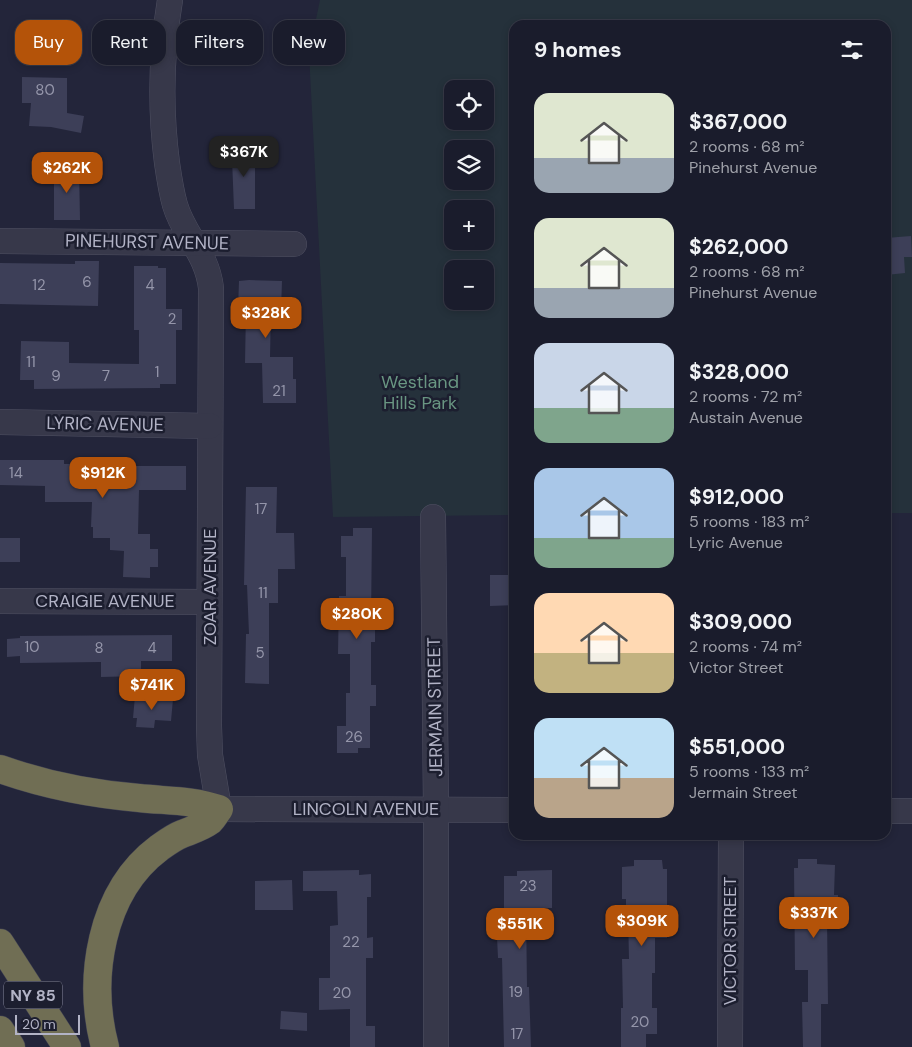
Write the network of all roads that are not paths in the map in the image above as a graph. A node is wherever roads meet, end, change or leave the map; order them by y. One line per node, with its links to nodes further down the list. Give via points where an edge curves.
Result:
1 (170, 0): 3 (street, ZOAR AVENUE, via 162,61 164,139 175,206)
2 (0, 240): 3 (street, PINEHURST AVENUE)
3 (195, 243): 4 (street, PINEHURST AVENUE); 6 (street, ZOAR AVENUE, via 208,272 211,288)
4 (294, 244)
5 (0, 422): 6 (street, LYRIC AVENUE)
6 (210, 426): 9 (street, ZOAR AVENUE)
7 (433, 517): 12 (street, JERMAIN STREET)
8 (0, 601): 9 (street, CRAIGIE AVENUE)
9 (209, 602): 11 (street, ZOAR AVENUE, via 210,755)
10 (0, 769): 11 (highway, via 55,786 131,798 202,803)
11 (219, 808): 12 (street, LINCOLN AVENUE); 21 (highway, via 201,827 159,848 138,867 120,892 108,918 101,949 98,979)
12 (436, 809): 13 (street, LINCOLN AVENUE); 22 (street, JERMAIN STREET)
13 (509, 810)
14 (891, 811): 15 (street)
15 (912, 811)
16 (730, 840): 23 (street, VICTOR STREET)
17 (0, 943): 20 (highway, NY 85)
18 (0, 1030): 19 (highway, NY 85)
19 (11, 1047)
20 (67, 1047)
21 (104, 1047)
22 (436, 1047)
23 (730, 1047)

